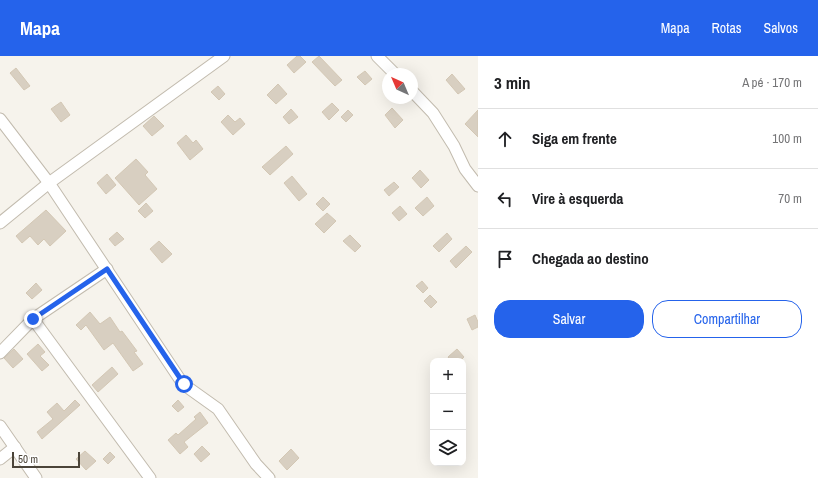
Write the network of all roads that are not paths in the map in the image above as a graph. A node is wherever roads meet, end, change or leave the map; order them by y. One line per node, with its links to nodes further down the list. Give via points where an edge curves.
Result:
1 (224, 56): 6 (street)
2 (377, 56): 3 (street)
3 (389, 68)
4 (418, 97): 7 (street, via 433,113 465,169)
5 (0, 119): 6 (street)
6 (49, 183): 8 (street); 9 (street)
7 (478, 186)
8 (0, 223)
9 (107, 269): 10 (street); 17 (street, via 184,384 218,409 256,464)
10 (33, 319): 11 (street); 16 (street)
11 (0, 353)
12 (0, 426): 13 (street)
13 (15, 447): 14 (street); 15 (street)
14 (0, 459)
15 (36, 478)
16 (150, 478)
17 (269, 478)

